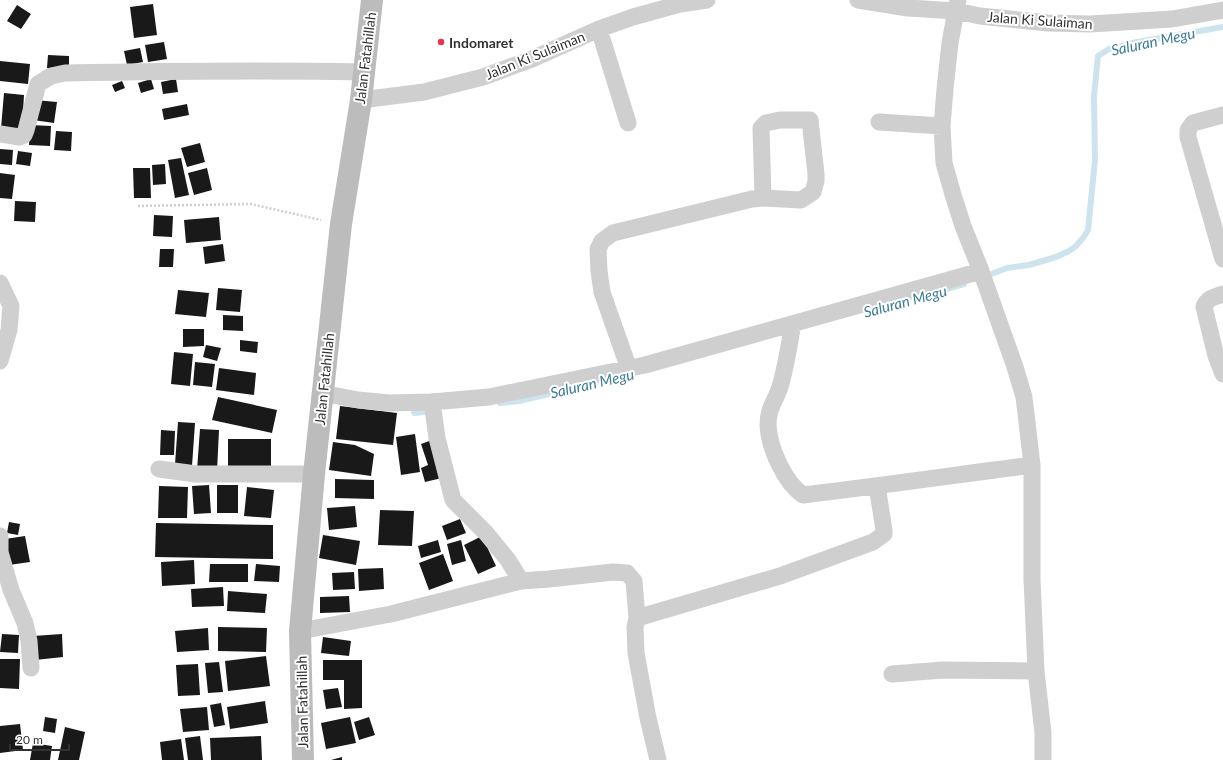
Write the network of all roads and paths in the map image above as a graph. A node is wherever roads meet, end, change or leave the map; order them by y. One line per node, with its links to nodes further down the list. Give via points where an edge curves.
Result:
1 (372, 0): 8 (street, Jalan Fatahillah)
2 (707, 0): 4 (street, Jalan Ki Sulaiman)
3 (858, 0): 5 (street, Jalan Ki Sulaiman, via 908,8)
4 (679, 2): 7 (street, Jalan Ki Sulaiman)
5 (957, 5): 6 (street, Jalan Ki Sulaiman, via 980,16 1090,24 1172,19); 13 (street, via 950,43)
6 (1223, 10)
7 (599, 29): 9 (street, Jalan Ki Sulaiman, via 532,59 483,77 424,92); 12 (street)
8 (363, 72): 9 (street, Jalan Fatahillah); 14 (street, via 65,73 51,76 38,84 24,135 19,137)
9 (361, 100): 18 (street, Jalan Fatahillah)
10 (1223, 115): 17 (street, via 1193,123 1188,130 1188,137)
11 (879, 122): 13 (street)
12 (628, 123)
13 (942, 126): 20 (street, via 944,163 963,226)
14 (0, 134)
15 (763, 198): 15 (street, via 802,200 813,192 816,174 810,120 780,120 766,123 761,128); 25 (street, via 613,233 602,241 598,249 602,292)
16 (138, 206): 18 (path, via 251,204)
17 (1216, 211): 19 (street)
18 (341, 224): 27 (street, Jalan Fatahillah)
19 (1223, 259)
20 (982, 274): 23 (street); 29 (street, via 1024,397)
21 (0, 283): 24 (street, via 11,306 9,330)
22 (1223, 294): 26 (street, via 1210,299 1204,307)
23 (791, 332): 25 (street); 32 (street, via 780,388 770,408 768,425 773,450 782,470 797,491 803,495)
24 (0, 361)
25 (629, 369): 28 (street)
26 (1223, 374)
27 (322, 393): 28 (street, via 358,400); 31 (street, Jalan Fatahillah)
28 (433, 408): 34 (street, via 437,438 453,500 486,533)
29 (1032, 465): 32 (street); 38 (street, via 1032,579)
30 (159, 469): 31 (street, via 196,474)
31 (314, 474): 36 (street, Jalan Fatahillah)
32 (878, 486): 35 (street, via 884,534 873,542 780,576)
33 (0, 536): 37 (street, via 0,552 11,590 26,623)
34 (522, 581): 35 (street, via 613,572 627,573 634,581); 36 (street, via 391,614)
35 (637, 618): 41 (street, via 636,653)
36 (300, 631): 40 (street, Jalan Fatahillah)
37 (30, 668)
38 (1036, 671): 39 (street, via 943,670); 42 (street, via 1043,733)
39 (892, 674)
40 (303, 760)
41 (658, 760)
42 (1043, 760)

